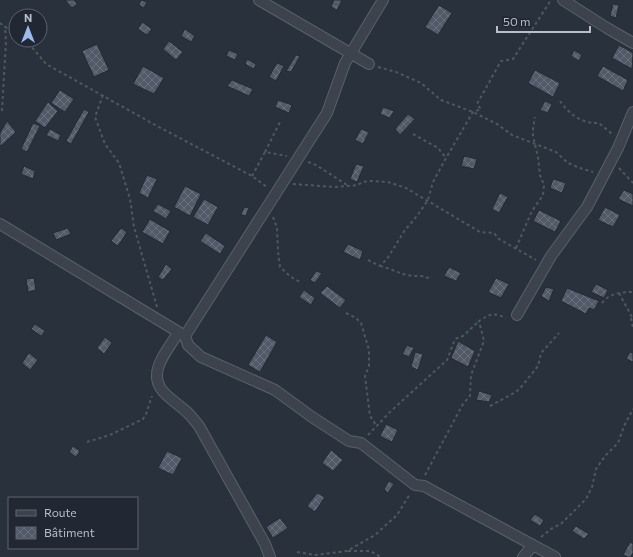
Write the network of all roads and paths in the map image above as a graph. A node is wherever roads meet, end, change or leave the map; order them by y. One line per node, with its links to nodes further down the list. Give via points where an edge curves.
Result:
1 (259, 0): 10 (street)
2 (383, 0): 10 (street)
3 (550, 0): 15 (path, via 512,59 501,61 477,104 481,109)
4 (563, 0): 8 (street)
5 (0, 23): 6 (path)
6 (5, 26): 7 (path); 14 (path)
7 (8, 28)
8 (633, 43)
9 (33, 48): 12 (path, via 46,64)
10 (351, 54): 11 (street); 26 (street, via 345,63 327,113)
11 (369, 64): 15 (path, via 421,83 441,100)
12 (103, 95): 28 (path, via 252,176); 44 (path, via 95,117 106,144 119,163 130,199 134,227 157,304)
13 (560, 100): 20 (path, via 567,112 591,124 599,123)
14 (2, 111)
15 (473, 112): 21 (path, via 512,135); 23 (path)
16 (633, 112): 20 (street)
17 (535, 117): 21 (path)
18 (281, 120): 22 (path)
19 (413, 134): 23 (path, via 438,148)
20 (621, 140): 24 (street)
21 (535, 144): 25 (path, via 556,152 568,163); 32 (path, via 544,185 542,195)
22 (265, 152)
23 (446, 158): 29 (path)
24 (611, 160): 25 (street); 27 (path)
25 (604, 174): 35 (street, via 587,207)
26 (283, 181): 28 (street); 29 (path, via 298,185 334,187 371,181 388,182)
27 (633, 183)
28 (275, 192): 30 (street)
29 (428, 200): 32 (path, via 480,232 494,233 499,239); 34 (path)
30 (266, 208): 37 (path, via 277,228 280,267); 48 (street)
31 (0, 224): 44 (street)
32 (516, 248): 35 (path)
33 (368, 260): 34 (path)
34 (380, 266): 36 (path, via 410,277)
35 (546, 266): 42 (street)
36 (432, 277)
37 (302, 283)
38 (633, 292): 39 (path)
39 (619, 293): 40 (path, via 615,293); 43 (path)
40 (602, 304)
41 (346, 313): 52 (path, via 361,323 369,350 366,387 370,416)
42 (517, 315): 45 (path, via 511,320 497,314 490,315)
43 (632, 318): 46 (path)
44 (159, 321): 48 (street)
45 (479, 321): 52 (path, via 463,336 455,339 446,360); 55 (path, via 484,341 471,375 470,396 463,404 422,480)
46 (633, 328)
47 (559, 333): 50 (path, via 542,353 538,366 522,386)
48 (181, 335): 54 (street, via 201,357 275,390 349,441); 59 (street, via 159,364 156,377 158,385 200,426)
49 (152, 396): 53 (path, via 143,419 110,435)
50 (490, 406)
51 (633, 409): 56 (path, via 618,443 596,469 586,499)
52 (376, 425): 54 (path)
53 (87, 442)
54 (361, 443): 55 (street)
55 (415, 485): 56 (street, via 434,491); 57 (path, via 397,515 375,535)
56 (533, 545): 61 (street); 62 (street)
57 (347, 551): 58 (path, via 315,555); 60 (path, via 370,551)
58 (297, 552)
59 (270, 557)
60 (381, 557)
61 (523, 557)
62 (555, 557)

